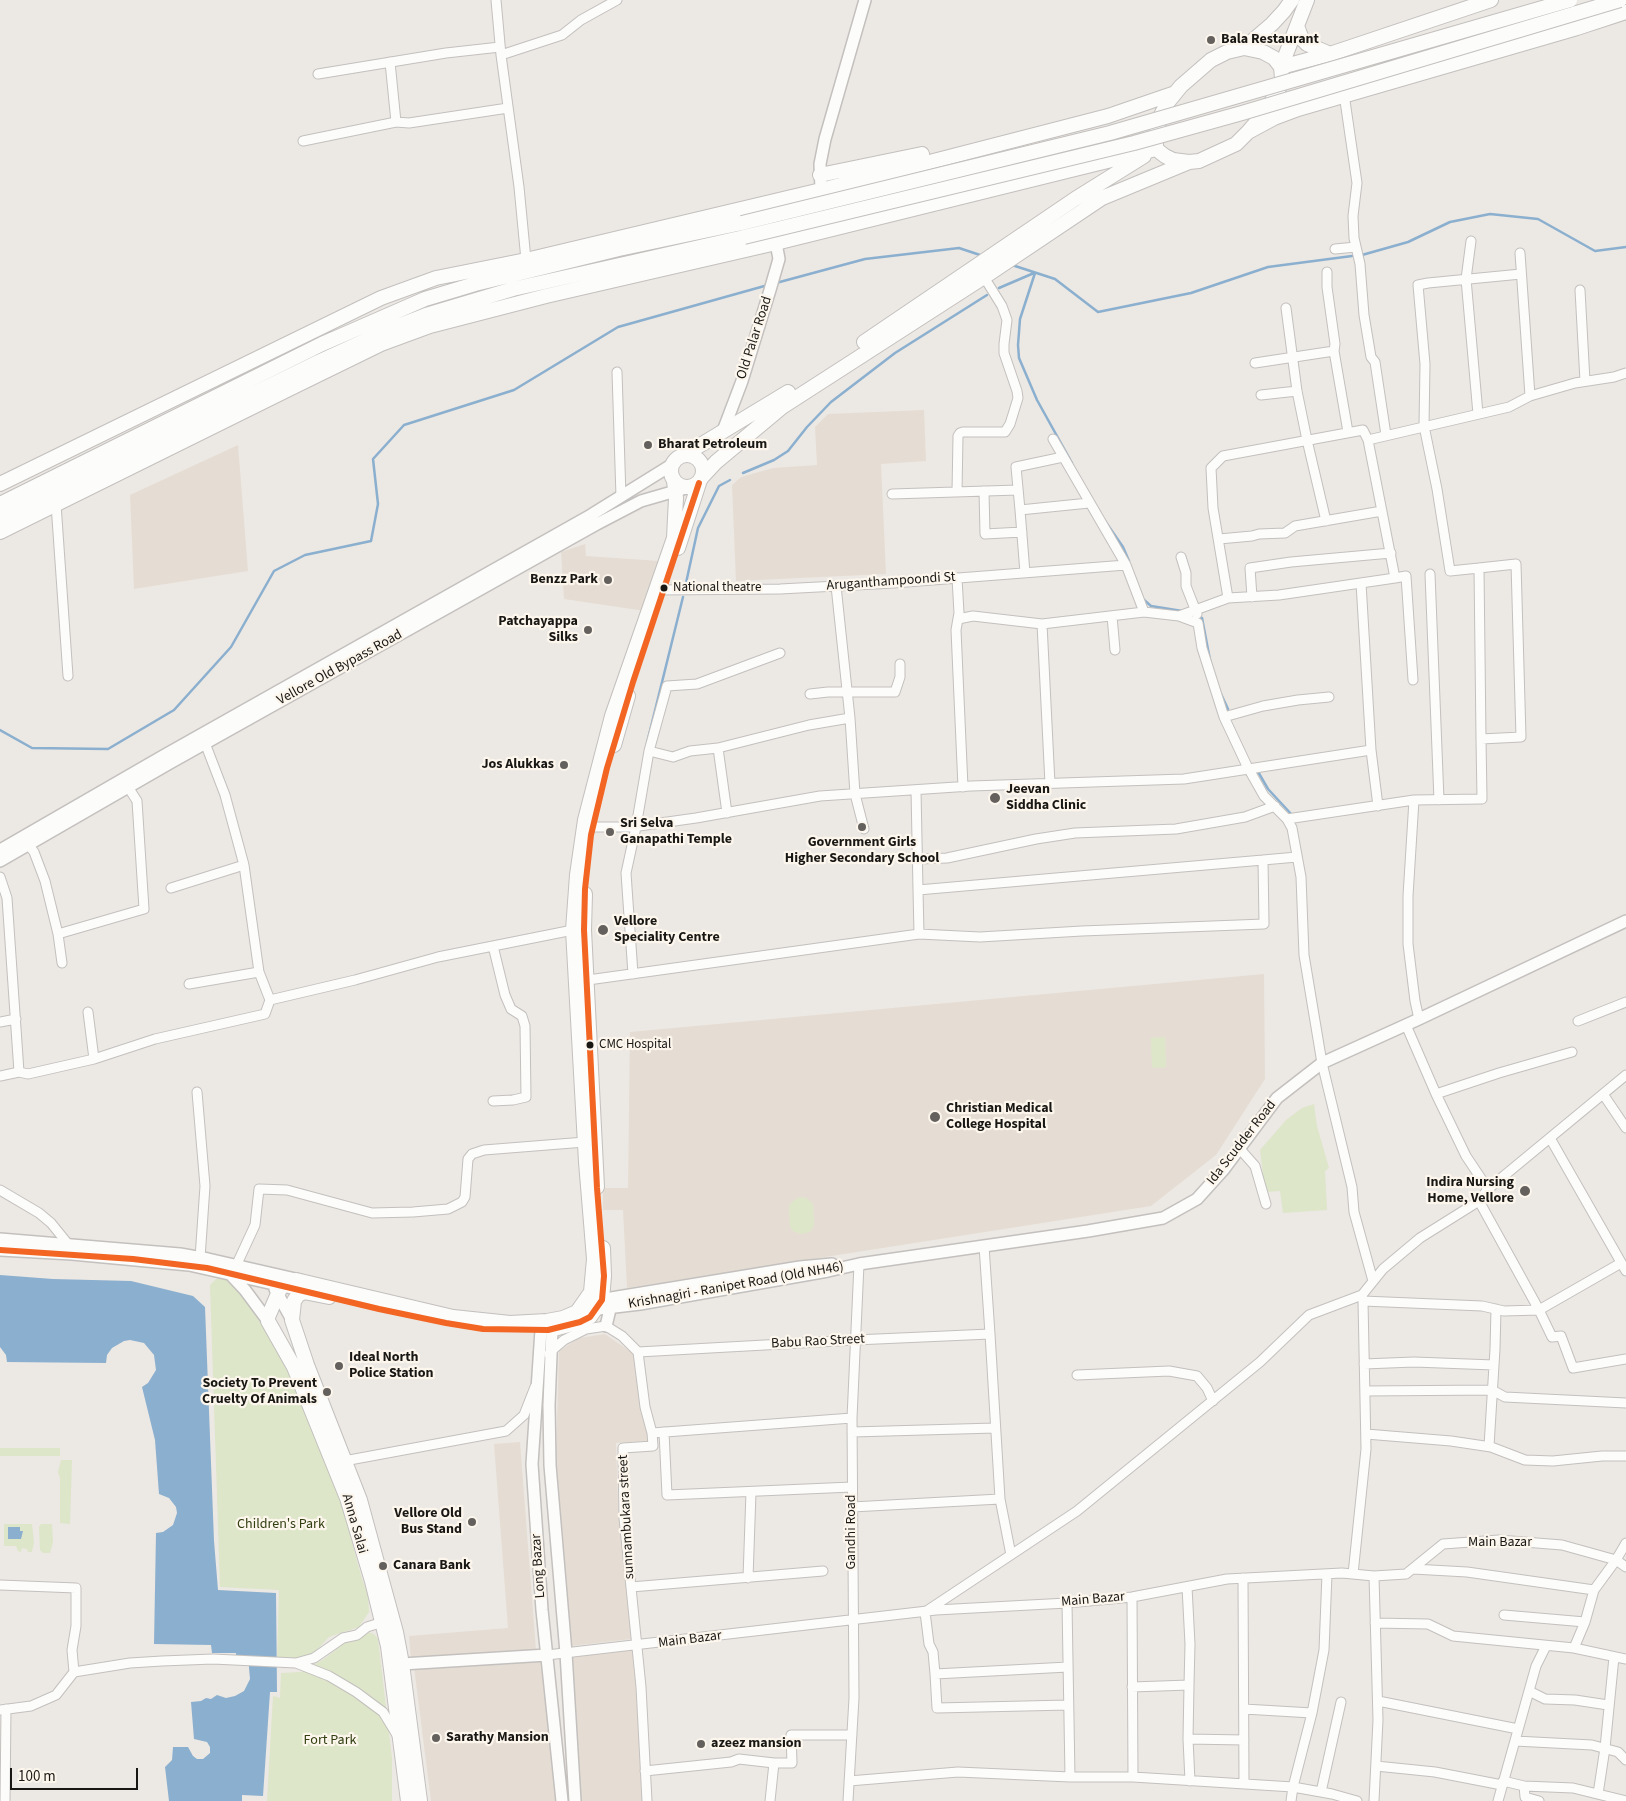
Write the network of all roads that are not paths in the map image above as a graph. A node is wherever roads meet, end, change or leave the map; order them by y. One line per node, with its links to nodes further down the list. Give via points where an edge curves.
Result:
1 (496, 0): 12 (street)
2 (617, 0): 12 (street, via 562,35)
3 (865, 0): 26 (main road, via 825,139)
4 (1292, 0): 11 (highway, via 1272,24)
5 (1307, 0): 10 (highway)
6 (1491, 0): 13 (highway)
7 (1570, 0): 69 (highway, bridge, via 1110,133 742,223 619,249 425,299 322,344)
8 (1620, 0): 60 (highway, bridge, via 1134,143 513,289 426,315 318,362)
9 (1626, 12): 18 (highway)
10 (1297, 26): 13 (highway, via 1307,44); 15 (highway)
11 (1244, 48): 15 (highway, via 1263,52); 17 (highway, via 1211,60)
12 (500, 51): 14 (street); 19 (street)
13 (1330, 54): 15 (highway)
14 (390, 62): 16 (street); 20 (street)
15 (1281, 66): 22 (highway, via 1278,91)
16 (318, 74)
17 (1175, 93): 21 (highway); 24 (highway, via 1160,115)
18 (1344, 94): 22 (highway, via 1274,118); 31 (street, via 1357,183 1353,216)
19 (508, 108): 20 (street); 34 (street)
20 (396, 122): 23 (street)
21 (1069, 126): 26 (highway, via 1015,134); 27 (highway)
22 (1248, 132): 25 (highway, via 1236,144 1213,156)
23 (303, 141)
24 (1156, 148): 25 (highway, via 1165,156); 28 (highway, via 1075,199); 30 (highway)
25 (1188, 162): 28 (highway, via 1102,198)
26 (820, 175): 27 (main road)
27 (821, 190): 34 (highway)
28 (1037, 233): 35 (highway)
29 (1471, 241): 38 (street)
30 (776, 243): 52 (main road, Old Palar Road, via 779,259); 60 (highway, via 430,326 381,344)
31 (1356, 247): 32 (street); 54 (street, via 1364,315)
32 (1335, 249)
33 (1520, 253): 37 (street)
34 (526, 260): 61 (highway, via 436,278 381,298)
35 (984, 271): 52 (highway); 62 (highway, via 782,407); 65 (street, via 1008,320 1004,353 1018,398 1005,432 963,432 958,436)
36 (1327, 272): 41 (street)
37 (1521, 274): 38 (street); 49 (street)
38 (1466, 280): 50 (street); 51 (street, via 1428,282 1418,286 1425,364)
39 (1580, 290): 46 (street)
40 (1286, 308): 42 (street)
41 (1334, 351): 42 (street); 53 (street)
42 (1292, 357): 43 (street); 47 (street)
43 (1255, 363)
44 (617, 372): 67 (street)
45 (1626, 373): 46 (street)
46 (1585, 381): 49 (street)
47 (1297, 391): 48 (street); 56 (street)
48 (1261, 395)
49 (1530, 396): 50 (street, via 1509,407)
50 (1478, 414): 51 (street)
51 (1424, 426): 54 (street); 81 (street, via 1450,571)
52 (723, 431): 59 (highway)
53 (1348, 432): 56 (street); 57 (street, via 1363,430)
54 (1386, 435): 57 (street)
55 (1053, 439): 58 (street)
56 (1307, 440): 74 (street); 77 (street, via 1223,456 1211,468)
57 (1368, 440): 72 (street)
58 (1063, 457): 63 (street, via 1016,467); 68 (street)
59 (678, 460): 62 (highway, via 671,473); 62 (highway, via 689,455 698,458 703,466); 67 (main road, Vellore Old Bypass Road)
60 (94, 479): 70 (highway); 73 (highway)
61 (0, 484)
62 (688, 484): 88 (highway); 88 (highway); 109 (main road, Vellore Old Bypass Road, via 641,501 597,524)
63 (1018, 490): 64 (street); 71 (street)
64 (984, 491): 65 (street); 76 (street, via 985,534)
65 (957, 492): 66 (street)
66 (892, 494)
67 (621, 497): 129 (main road, Vellore Old Bypass Road)
68 (1089, 503): 71 (street); 80 (street)
69 (0, 504)
70 (56, 504): 75 (highway); 101 (street)
71 (1020, 510): 76 (street)
72 (1382, 511): 74 (street); 78 (street)
73 (0, 518)
74 (1326, 521): 77 (street, via 1295,526 1285,533)
75 (0, 532)
76 (1022, 532): 82 (street)
77 (1219, 539): 90 (street)
78 (1391, 553): 85 (street); 89 (street, via 1250,568)
79 (1181, 557): 91 (street, via 1186,586)
80 (1126, 565): 82 (street, Aruganthampoondi St); 92 (street)
81 (1479, 568): 108 (street); 108 (street, via 1516,564 1521,737)
82 (1026, 573): 84 (street, Aruganthampoondi St)
83 (1430, 574): 120 (street)
84 (956, 578): 87 (street, Aruganthampoondi St); 95 (street)
85 (1396, 578): 86 (street); 102 (street, via 1406,576)
86 (1361, 583): 89 (street); 111 (street)
87 (836, 586): 88 (street, Aruganthampoondi St); 103 (street)
88 (660, 590): 125 (highway, via 612,716)
89 (1252, 597): 90 (street)
90 (1228, 598): 91 (street)
91 (1197, 609): 94 (street); 96 (street)
92 (1144, 612): 93 (street); 94 (street)
93 (1112, 616): 97 (street); 98 (street)
94 (1179, 616): 96 (street)
95 (958, 619): 97 (street, via 973,616); 115 (street)
96 (1198, 622): 106 (street, via 1202,648)
97 (1042, 624): 114 (street)
98 (1115, 650)
99 (780, 653): 112 (street, via 697,684 667,686)
100 (900, 664): 103 (street, via 895,692)
101 (68, 676)
102 (1413, 680)
103 (848, 693): 104 (street); 107 (street)
104 (810, 694)
105 (1330, 697): 106 (street, via 1263,706)
106 (1224, 717): 113 (street)
107 (850, 718): 110 (street); 118 (street)
108 (1482, 739): 120 (street, via 1482,799)
109 (206, 743): 128 (main road, Vellore Old Bypass Road); 134 (street, via 225,795)
110 (718, 748): 112 (street, via 690,750 674,757); 123 (street)
111 (1371, 750): 113 (street); 122 (street)
112 (649, 751): 126 (street)
113 (1248, 768): 114 (street, via 1217,776 1184,779); 121 (street, via 1264,796)
114 (1050, 784): 115 (street)
115 (963, 787): 117 (street)
116 (130, 790): 140 (street, via 137,801 144,909)
117 (916, 790): 118 (street); 131 (street)
118 (855, 794): 123 (street, via 820,796); 127 (street)
119 (1414, 800): 120 (street); 122 (street); 152 (street, via 1408,944)
120 (1439, 800)
121 (1275, 806): 124 (street); 131 (street, via 1245,817 1184,828 1075,833 947,858)
122 (1378, 806): 124 (street)
123 (727, 812): 126 (street)
124 (1287, 819): 130 (street, via 1292,828)
125 (589, 827): 126 (street); 139 (highway, via 578,875); 146 (highway, via 584,930)
126 (636, 827): 145 (street, via 626,873)
127 (864, 828)
128 (28, 844): 132 (main road, Vellore Old Bypass Road); 140 (street, via 44,881)
129 (0, 850)
130 (1297, 857): 133 (street); 158 (street, via 1301,877 1304,955)
131 (918, 859): 137 (street)
132 (0, 860)
133 (1263, 860): 137 (street); 141 (street, via 1264,924 980,937)
134 (244, 865): 136 (street); 144 (street)
135 (0, 876): 151 (street, via 7,898)
136 (171, 888)
137 (918, 890): 141 (street)
138 (1626, 922): 152 (main road, Ida Scudder Road)
139 (574, 930): 142 (street); 168 (highway)
140 (58, 934): 143 (street)
141 (919, 934): 145 (street)
142 (493, 946): 148 (street); 165 (street, via 504,995 511,1009 522,1016 525,1026 526,1097)
143 (62, 963)
144 (259, 972): 147 (street); 148 (street)
145 (633, 974): 146 (street)
146 (588, 980): 187 (highway, via 604,1276)
147 (189, 984)
148 (270, 1000): 157 (street, via 265,1014 155,1039)
149 (1626, 1002): 153 (street)
150 (88, 1012): 157 (street)
151 (16, 1019): 154 (street); 159 (street)
152 (1419, 1019): 155 (main road, Ida Scudder Road)
153 (1578, 1021)
154 (0, 1022)
155 (1406, 1025): 158 (main road, Ida Scudder Road); 163 (street)
156 (1572, 1052): 163 (street)
157 (94, 1060): 159 (street, via 28,1074)
158 (1322, 1062): 169 (main road, Ida Scudder Road, via 1277,1098); 183 (street, via 1352,1187 1354,1212)
159 (19, 1072): 161 (street)
160 (1626, 1075): 164 (street)
161 (0, 1076)
162 (197, 1092): 178 (street, via 205,1186)
163 (1436, 1094): 170 (street, via 1466,1156)
164 (1604, 1094): 166 (street); 167 (street)
165 (494, 1101)
166 (1626, 1128)
167 (1550, 1138): 170 (street); 179 (street)
168 (585, 1142): 181 (street, via 484,1150 472,1154 468,1159 465,1197 448,1209 372,1213 287,1190 259,1189 255,1225); 187 (highway, via 594,1259 591,1292)
169 (1239, 1148): 173 (street, via 1255,1166); 176 (main road, Ida Scudder Road, via 1197,1199 1163,1218)
170 (1488, 1189): 172 (street)
171 (0, 1190): 175 (street, via 51,1222)
172 (1479, 1201): 183 (street, via 1420,1238); 189 (street)
173 (1266, 1204)
174 (0, 1239): 175 (main road)
175 (68, 1244): 178 (main road)
176 (984, 1246): 180 (main road, Ida Scudder Road); 194 (street)
177 (0, 1250): 181 (main road)
178 (200, 1258): 181 (main road)
179 (1621, 1262): 182 (street); 189 (street)
180 (859, 1264): 187 (main road, Krishnagiri - Ranipet Road (Old NH46), via 800,1267); 195 (street, Gandhi Road)
181 (233, 1270): 184 (main road); 185 (main road, via 263,1277); 191 (main road)
182 (1626, 1271)
183 (1373, 1281): 186 (street)
184 (308, 1287): 185 (highway, via 290,1281); 187 (highway, via 453,1317 510,1323 563,1318); 190 (highway, via 294,1301); 193 (highway, via 446,1324 483,1329)
185 (277, 1288): 190 (main road); 191 (highway)
186 (1362, 1298): 188 (street); 199 (street); 205 (street, via 1309,1315 1260,1362)
187 (597, 1305): 192 (main road); 193 (highway, via 590,1317 580,1322)
188 (1496, 1309): 189 (street); 200 (street)
189 (1539, 1310): 198 (street, via 1552,1337 1561,1336 1573,1368)
190 (292, 1320): 215 (highway, Anna Salai)
191 (268, 1321): 240 (highway, Anna Salai, via 294,1367 347,1498)
192 (606, 1326): 196 (street, via 586,1329); 197 (street)
193 (546, 1330): 196 (main road); 202 (main road, Long Bazar)
194 (990, 1334): 195 (street, Babu Rao Street); 208 (street)
195 (855, 1340): 197 (street, Babu Rao Street); 207 (street, Gandhi Road)
196 (551, 1351): 202 (street); 246 (main road, via 550,1465)
197 (638, 1352): 211 (street)
198 (1626, 1360)
199 (1364, 1364): 200 (street); 204 (street)
200 (1494, 1365): 203 (street)
201 (1077, 1375): 205 (street, via 1169,1371 1197,1376)
202 (536, 1384): 215 (street, via 524,1415 506,1431); 247 (main road, Long Bazar, via 532,1464)
203 (1492, 1390): 204 (street); 206 (street, via 1505,1397); 213 (street)
204 (1365, 1391): 212 (street)
205 (1213, 1400): 221 (street, via 1077,1511)
206 (1626, 1403)
207 (852, 1418): 209 (street); 210 (street, Gandhi Road)
208 (995, 1428): 210 (street); 218 (street)
209 (664, 1432): 211 (street); 217 (street, via 667,1495)
210 (852, 1432): 216 (street, Gandhi Road)
211 (652, 1433): 233 (street, sunnambukara street, via 654,1446 623,1448 624,1518)
212 (1366, 1434): 213 (street); 227 (street)
213 (1489, 1446): 214 (street, via 1525,1460)
214 (1626, 1456)
215 (344, 1461): 251 (highway, Anna Salai, via 360,1500)
216 (852, 1487): 217 (street); 219 (street, Gandhi Road)
217 (750, 1492): 229 (street)
218 (1000, 1498): 219 (street); 221 (street)
219 (852, 1507): 239 (street, Gandhi Road)
220 (1626, 1543): 222 (street)
221 (1011, 1555): 237 (street)
222 (1621, 1556): 223 (street, Main Bazar); 224 (street, Main Bazar, via 1562,1545 1499,1540 1443,1544); 234 (street)
223 (1626, 1567)
224 (1413, 1569): 228 (street, Main Bazar, via 1406,1574); 234 (street, via 1467,1572)
225 (823, 1570): 229 (street)
226 (1327, 1574): 227 (street, Main Bazar); 230 (street, Main Bazar); 264 (street, via 1324,1650)
227 (1353, 1574): 228 (street, Main Bazar)
228 (1374, 1576): 242 (street)
229 (748, 1578): 233 (street)
230 (1243, 1578): 232 (street, Main Bazar); 262 (street)
231 (0, 1585): 253 (street, via 76,1588 72,1650)
232 (1187, 1586): 235 (street, Main Bazar); 255 (street)
233 (631, 1587): 243 (street, sunnambukara street)
234 (1594, 1590): 241 (street)
235 (1132, 1597): 236 (street, Main Bazar); 256 (street)
236 (1067, 1603): 237 (street, Main Bazar); 252 (street)
237 (925, 1612): 239 (street, Main Bazar); 254 (street)
238 (1504, 1615): 241 (street)
239 (853, 1620): 243 (street, Main Bazar); 266 (street, Gandhi Road)
240 (383, 1622): 250 (street, via 343,1638 314,1658); 270 (highway, Anna Salai)
241 (1585, 1622): 245 (street)
242 (1376, 1623): 244 (street, via 1428,1624 1453,1636); 258 (street)
243 (637, 1646): 246 (street, Main Bazar); 275 (street, sunnambukara street)
244 (1546, 1646): 245 (street); 257 (street)
245 (1574, 1648): 248 (street)
246 (566, 1653): 247 (street, Main Bazar); 290 (main road)
247 (547, 1655): 251 (main road); 289 (main road, Long Bazar)
248 (1614, 1657): 249 (street); 261 (street)
249 (1626, 1659)
250 (296, 1663): 253 (street, via 213,1659 130,1663); 270 (street, via 329,1676 383,1712)
251 (402, 1664): 288 (highway, Anna Salai)
252 (1068, 1667): 254 (street); 260 (street)
253 (74, 1672): 263 (street, via 56,1695 31,1706)
254 (935, 1674): 260 (street, via 937,1708)
255 (1189, 1686): 256 (street); 267 (street)
256 (1132, 1687): 277 (street)
257 (1529, 1691): 261 (street, via 1545,1699); 265 (street)
258 (1378, 1701): 265 (street); 274 (street)
259 (1341, 1702): 284 (street)
260 (1068, 1705): 276 (street)
261 (1608, 1705): 271 (street)
262 (1244, 1709): 264 (street); 268 (street)
263 (3, 1710): 286 (street)
264 (1312, 1713): 283 (street)
265 (1518, 1729): 269 (street)
266 (852, 1735): 273 (street, via 791,1735 792,1763); 278 (street, Gandhi Road)
267 (1188, 1739): 268 (street); 279 (street)
268 (1244, 1740): 281 (street)
269 (1514, 1741): 271 (street); 280 (street)
270 (401, 1742): 287 (highway, Anna Salai)
271 (1605, 1748): 272 (street, via 1618,1752); 285 (street)
272 (1626, 1760)
273 (774, 1763): 275 (street, via 739,1759); 292 (street)
274 (1376, 1766): 280 (street); 296 (street)
275 (645, 1771): 291 (street, sunnambukara street)
276 (1070, 1777): 277 (street); 278 (street, via 958,1772)
277 (1133, 1777): 279 (street)
278 (849, 1781): 293 (street, Gandhi Road)
279 (1190, 1781): 281 (street)
280 (1503, 1783): 282 (street); 297 (street)
281 (1244, 1784): 283 (street)
282 (1524, 1786): 285 (street, via 1573,1788); 298 (street, via 1525,1797)
283 (1293, 1787): 284 (street); 294 (street)
284 (1321, 1792): 295 (street)
285 (1598, 1794): 299 (street)
286 (4, 1801)
287 (408, 1801)
288 (420, 1801)
289 (562, 1801)
290 (575, 1801)
291 (647, 1801)
292 (770, 1801)
293 (848, 1801)
294 (1291, 1801)
295 (1357, 1801)
296 (1374, 1801)
297 (1498, 1801)
298 (1539, 1801)
299 (1626, 1801)

